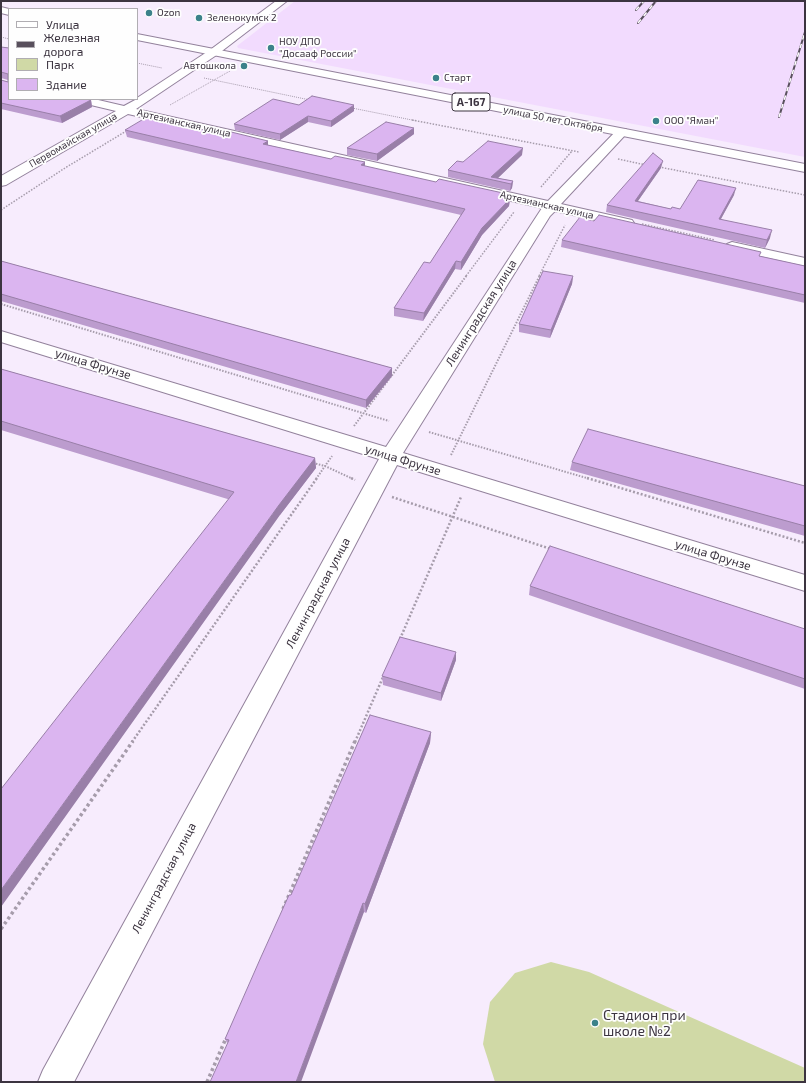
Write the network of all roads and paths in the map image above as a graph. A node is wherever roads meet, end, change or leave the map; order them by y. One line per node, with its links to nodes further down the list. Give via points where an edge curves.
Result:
1 (282, 1): 3 (main road, Первомайская улица)
2 (138, 37): 3 (main road, улица 50 лет Октября / А-167)
3 (214, 52): 4 (main road, улица 50 лет Октября / А-167); 9 (main road, Первомайская улица)
4 (251, 59): 5 (path); 11 (main road, улица 50 лет Октября / А-167)
5 (212, 81): 7 (path); 10 (path)
6 (82, 100): 9 (main road, Артезианская улица)
7 (314, 101)
8 (345, 107): 12 (path)
9 (126, 110): 10 (main road, Артезианская улица); 17 (main road, Первомайская улица)
10 (151, 116): 20 (path); 21 (main road, Артезианская улица)
11 (622, 132): 13 (main road, Ленинградская улица); 16 (main road, улица 50 лет Октября / А-167)
12 (572, 151): 13 (path); 18 (path)
13 (598, 156): 14 (path); 21 (main road, Ленинградская улица)
14 (652, 166)
15 (659, 167): 19 (path)
16 (805, 168)
17 (1, 182)
18 (538, 190)
19 (805, 195)
20 (1, 210)
21 (547, 210): 22 (main road, Артезианская улица); 27 (path, via 516,209); 28 (main road, Ленинградская улица)
22 (574, 211): 23 (main road, Артезианская улица); 31 (path)
23 (640, 225): 24 (path)
24 (721, 243): 25 (main road)
25 (805, 263)
26 (1, 336): 27 (main road, улица Фрунзе)
27 (342, 441): 28 (main road, улица Фрунзе); 30 (path)
28 (391, 456): 31 (main road, улица Фрунзе); 33 (main road, Ленинградская улица)
29 (310, 462): 30 (path)
30 (325, 466): 33 (path); 40 (path)
31 (442, 472): 32 (main road, улица Фрунзе)
32 (469, 480): 34 (path); 36 (main road, улица Фрунзе)
33 (374, 488): 34 (path, via 389,496); 42 (main road, Ленинградская улица)
34 (453, 517): 35 (path); 37 (path)
35 (558, 551)
36 (805, 583)
37 (399, 640)
38 (384, 676): 39 (path)
39 (280, 915)
40 (1, 929)
41 (229, 1031): 43 (path)
42 (55, 1082)
43 (207, 1082)

